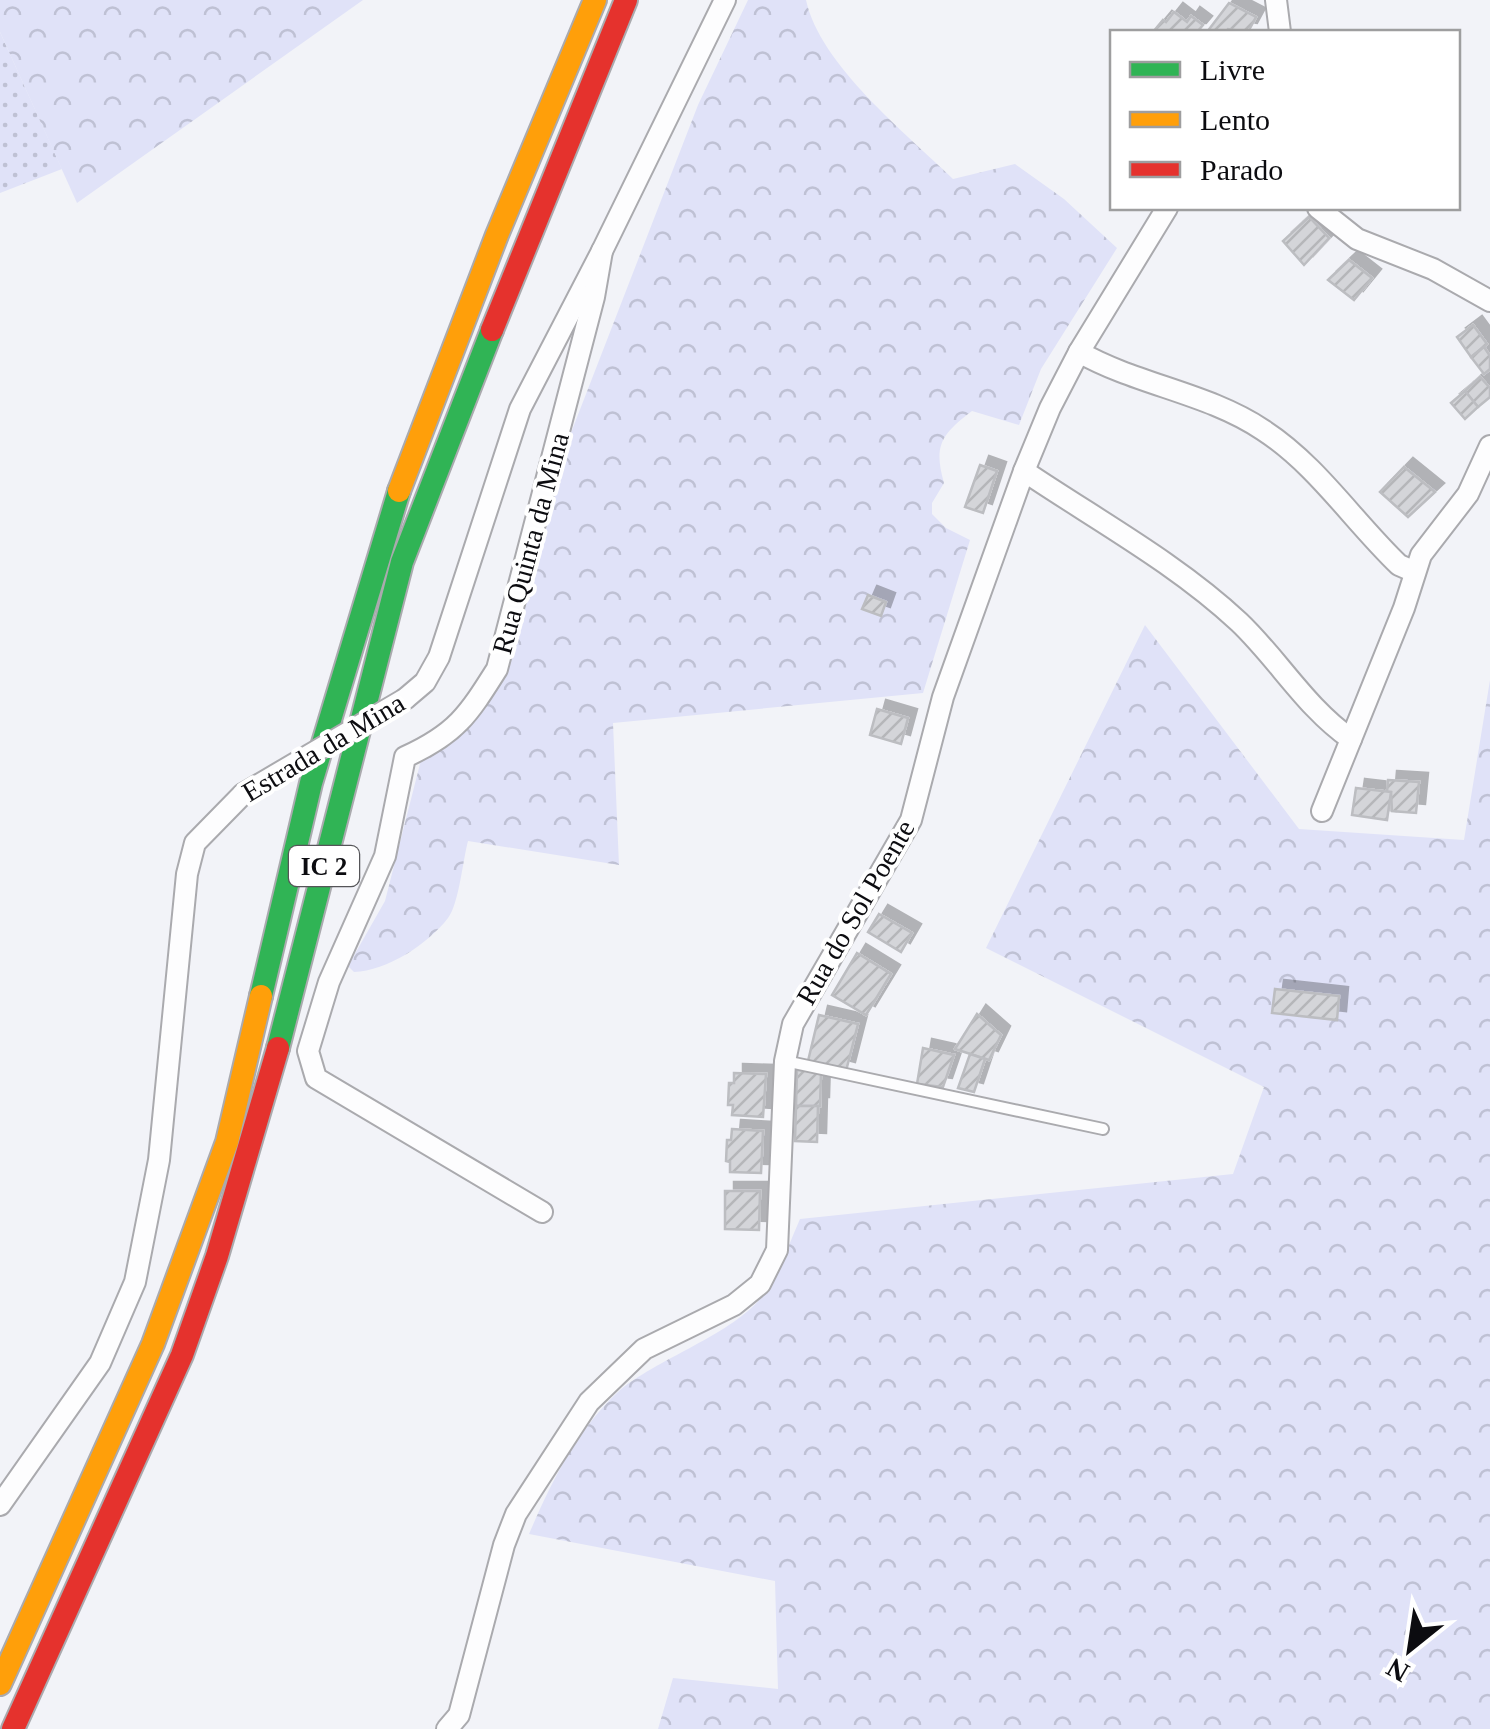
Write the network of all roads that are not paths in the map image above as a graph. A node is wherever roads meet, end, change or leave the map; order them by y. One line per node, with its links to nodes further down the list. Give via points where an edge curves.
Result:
1 (596, 0): 18 (highway, IC 2, via 398,493 311,782 227,1142 153,1344)
2 (626, 0): 19 (highway, IC 2, via 402,562 282,1038 182,1355)
3 (724, 0): 6 (street, Estrada da Mina)
4 (1165, 210): 8 (street, Rua do Sol Poente)
5 (1321, 210): 7 (street, via 1357,239 1433,269)
6 (602, 251): 16 (street, Rua Quinta da Mina, via 497,670 470,713 440,742 406,757 385,856 329,982 308,1051 316,1078); 17 (street, Estrada da Mina, bridge, via 520,409 426,682 243,794 195,842 158,1160 135,1282 100,1363)
7 (1490, 302)
8 (1079, 352): 10 (street, Rua do Sol Poente); 11 (street, via 1261,428 1306,465 1399,566)
9 (1490, 446): 11 (street, via 1468,494 1429,542)
10 (1024, 471): 12 (street, via 1207,594); 14 (street, Rua do Sol Poente, via 943,697 911,820 797,1013)
11 (1415, 572): 12 (street)
12 (1351, 739): 13 (street)
13 (1322, 811)
14 (785, 1061): 15 (lane); 20 (street, Rua do Sol Poente, via 777,1250 760,1284 734,1305 644,1350 589,1402 516,1514 459,1715)
15 (1103, 1129)
16 (542, 1212)
17 (0, 1505)
18 (0, 1684)
19 (13, 1729)
20 (448, 1729)

